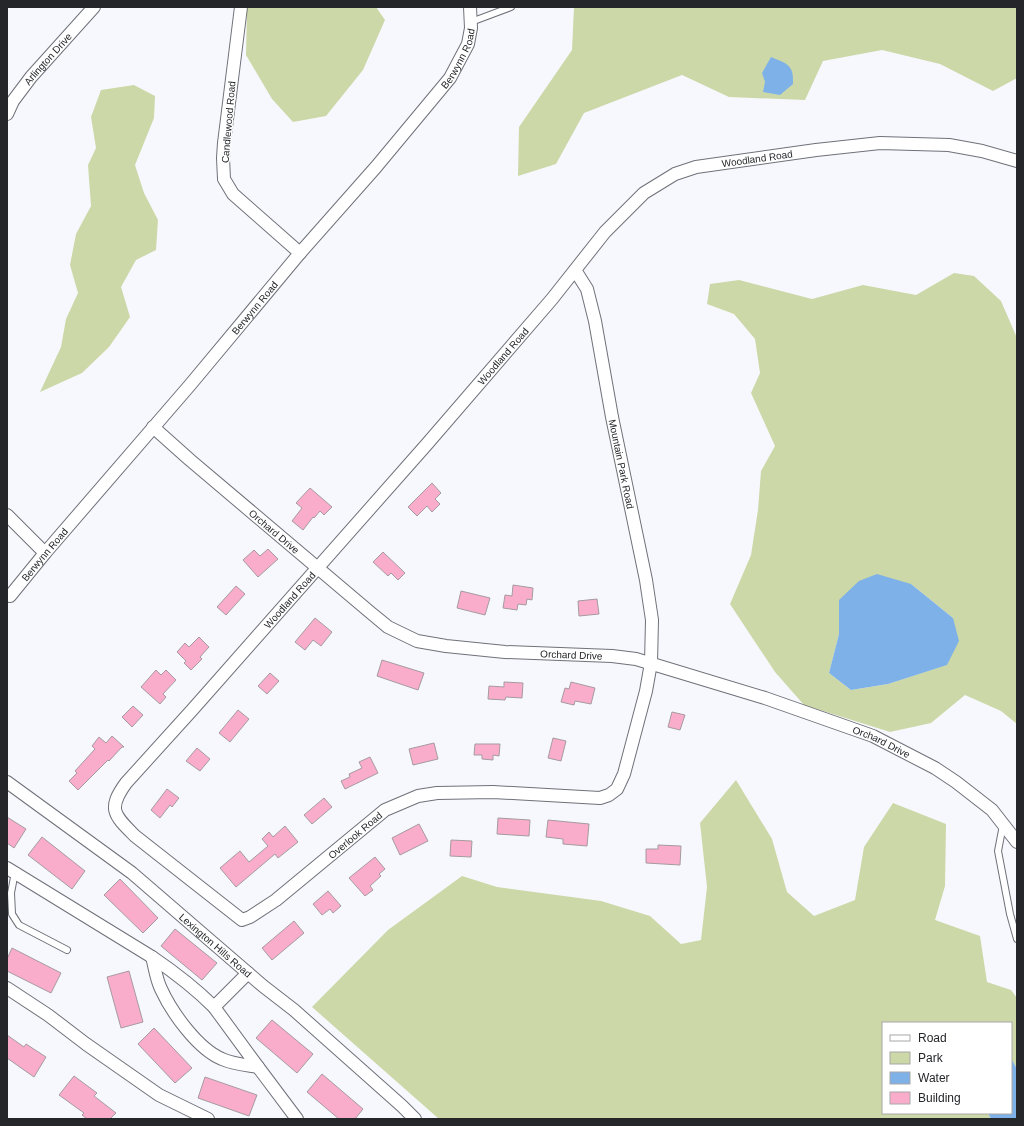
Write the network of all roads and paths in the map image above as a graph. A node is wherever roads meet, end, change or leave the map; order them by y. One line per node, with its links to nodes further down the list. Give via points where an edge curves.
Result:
1 (94, 7): 6 (street, Arlington Drive, via 31,77 13,101)
2 (241, 7): 8 (street, Candlewood Road, via 224,143 224,179 233,194)
3 (470, 7): 5 (street, Berwynn Road)
4 (511, 7): 5 (lane)
5 (471, 22): 8 (street, Berwynn Road, via 468,44 450,78)
6 (7, 114)
7 (1017, 161): 9 (street, Woodland Road, via 949,145 880,143 696,167 675,174 644,193 606,232)
8 (300, 253): 10 (street, Berwynn Road)
9 (575, 270): 13 (street, Woodland Road, via 438,432); 15 (street, Mountain Park Road, via 587,290 595,321 611,413 646,580 652,620)
10 (153, 427): 12 (street, Berwynn Road); 13 (street, Orchard Drive)
11 (7, 515): 12 (street)
12 (45, 553): 14 (street, Berwynn Road)
13 (317, 568): 15 (street, Orchard Drive, via 388,627 417,641 505,652 612,656); 17 (street, Woodland Road, via 126,783 117,796)
14 (10, 596)
15 (651, 663): 17 (street, Overlook Road, via 624,774 617,789 609,795 600,798 493,792 418,796 385,810 276,900 250,918 242,920 135,836 120,821); 18 (street, Orchard Drive, via 765,698 884,741 956,782 992,810)
16 (7, 782): 24 (street, Lexington Hills Road, via 132,873)
17 (115, 809)
18 (1003, 823): 19 (street, Orchard Drive); 21 (lane, via 998,851)
19 (1017, 842)
20 (11, 870): 22 (lane, via 12,914 19,925); 23 (street)
21 (1017, 939)
22 (68, 950)
23 (152, 957): 26 (street, via 175,972); 27 (street, via 160,989 193,1037 206,1050 223,1060)
24 (248, 973): 26 (street); 30 (street, Lexington Hills Road, via 294,1010)
25 (7, 988): 28 (street, via 159,1095)
26 (214, 1007): 27 (street)
27 (258, 1068): 29 (street)
28 (208, 1119)
29 (297, 1119)
30 (415, 1119)

